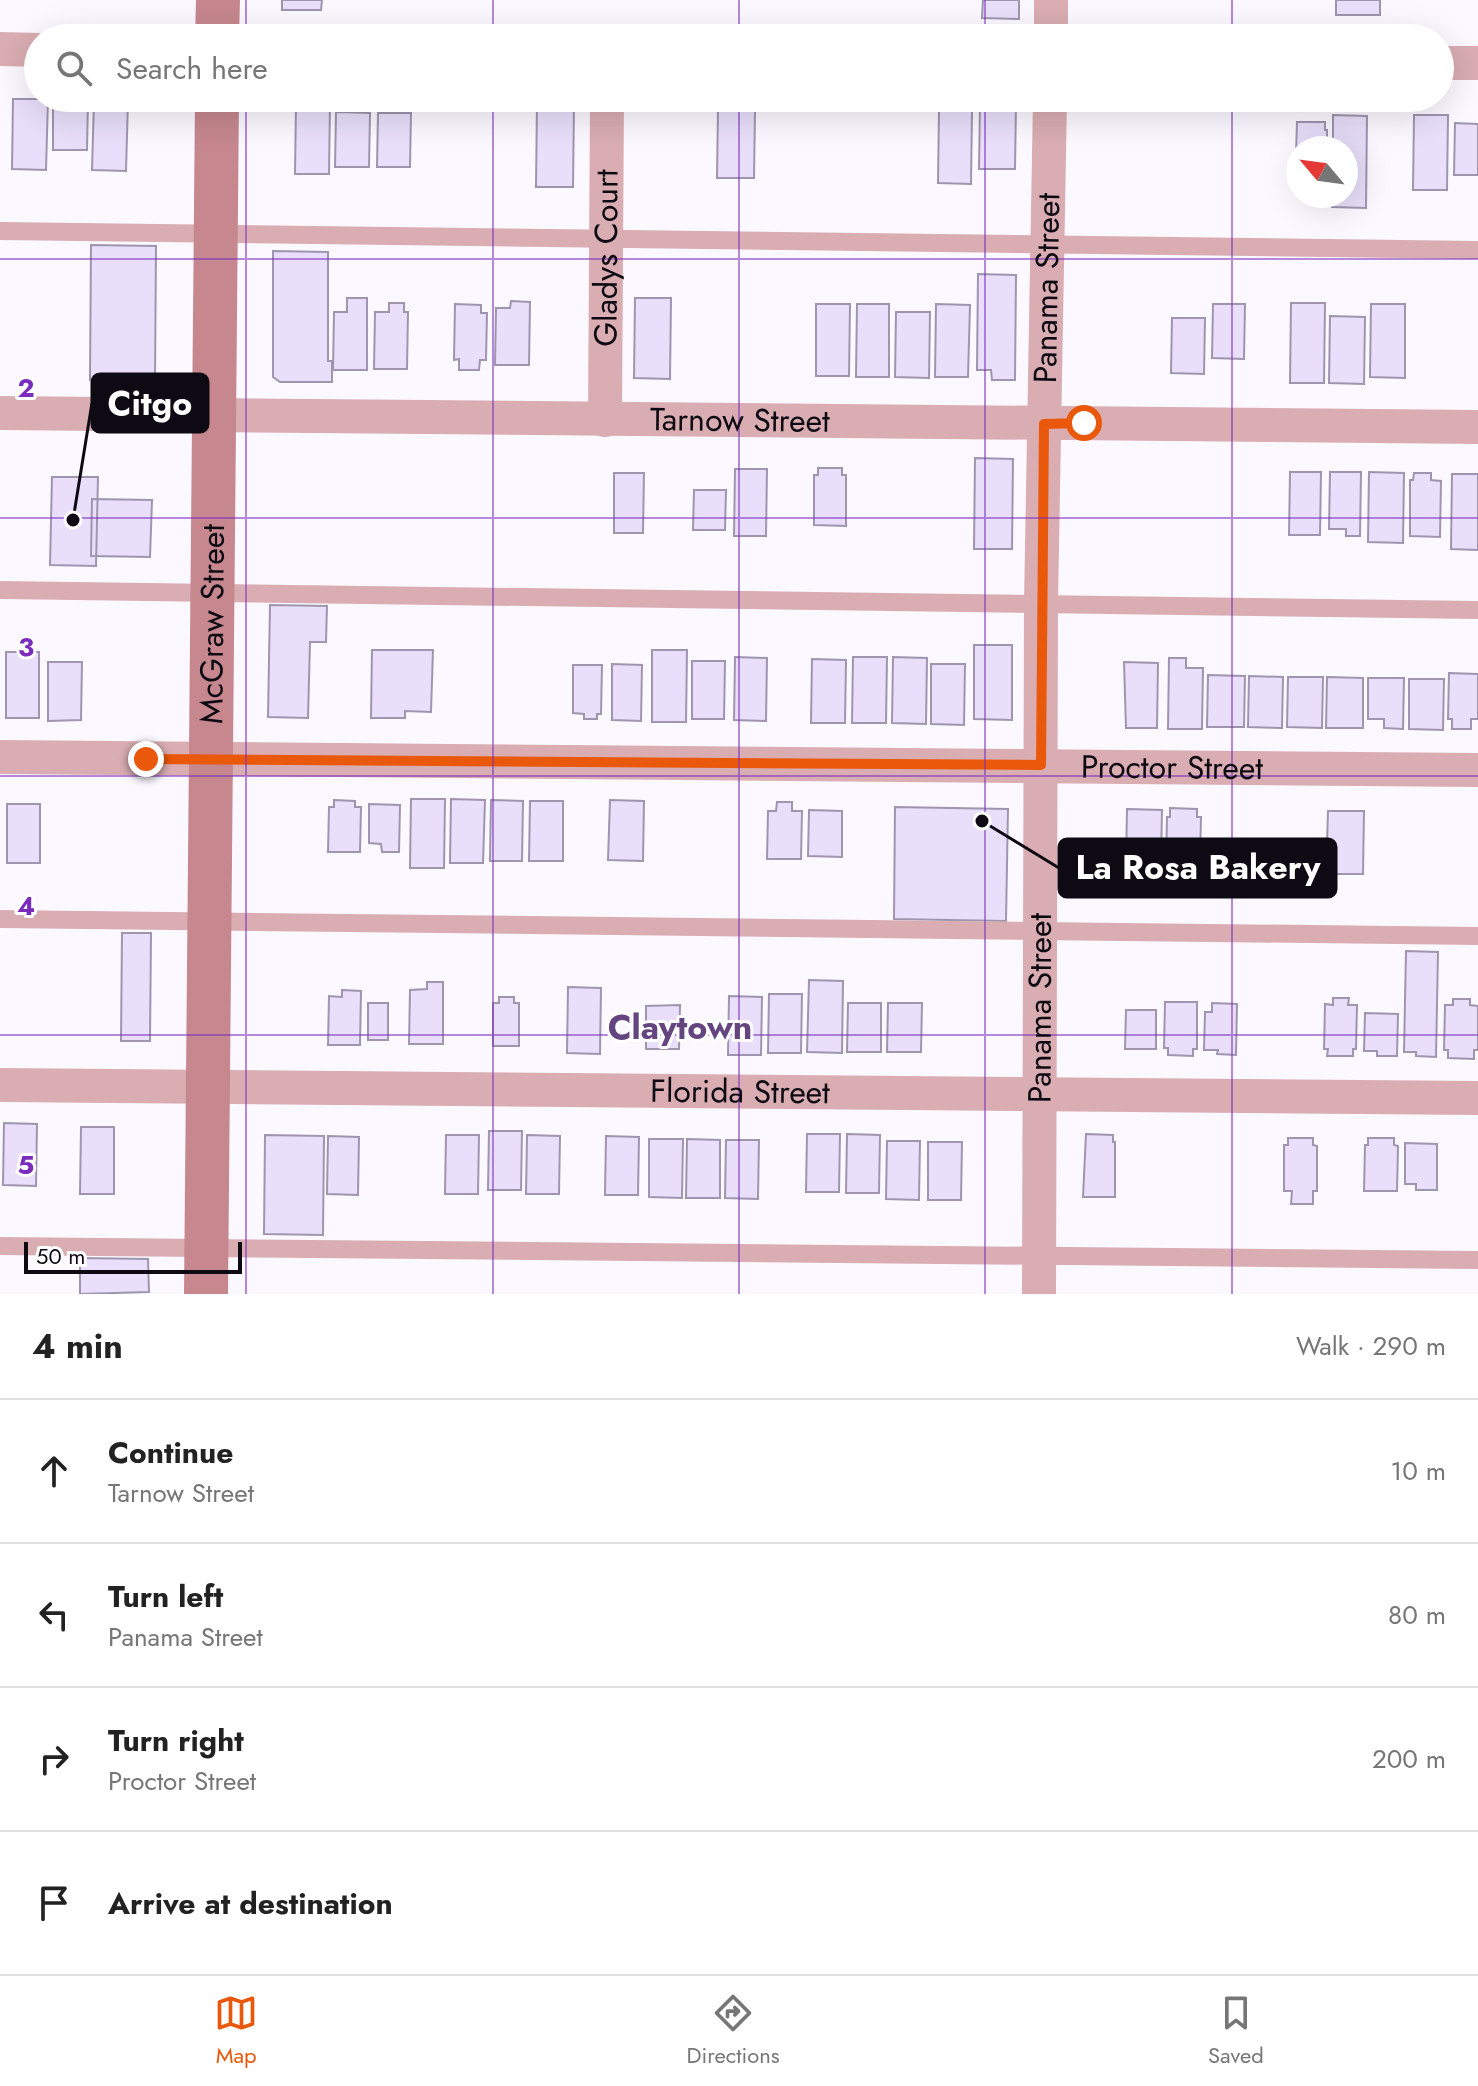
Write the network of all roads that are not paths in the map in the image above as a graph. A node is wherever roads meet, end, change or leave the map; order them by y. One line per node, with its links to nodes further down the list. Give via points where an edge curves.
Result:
1 (218, 0): 3 (street)
2 (1051, 0): 4 (street)
3 (217, 24)
4 (1051, 24)
5 (0, 49): 6 (street)
6 (24, 50)
7 (1454, 63): 8 (street)
8 (1478, 63)
9 (217, 112): 13 (street, McGraw Street)
10 (607, 112): 14 (street, Gladys Court)
11 (1050, 112): 15 (street, Panama Street)
12 (0, 231): 13 (lane)
13 (215, 233): 14 (lane); 18 (street, McGraw Street)
14 (606, 239): 15 (lane); 19 (street, Gladys Court)
15 (1047, 245): 16 (lane); 20 (street, Panama Street)
16 (1478, 250)
17 (0, 413): 18 (street, Tarnow Street)
18 (213, 416): 19 (street, Tarnow Street); 23 (street, McGraw Street)
19 (605, 420): 20 (street, Tarnow Street)
20 (1044, 424): 21 (street, Tarnow Street); 24 (street, Panama Street)
21 (1478, 427)
22 (0, 590): 23 (lane)
23 (211, 592): 24 (lane); 27 (street, McGraw Street)
24 (1041, 603): 25 (lane); 28 (street, Panama Street)
25 (1478, 610)
26 (0, 757): 27 (street, Proctor Street)
27 (210, 759): 28 (street, Proctor Street); 31 (street, McGraw Street)
28 (1041, 765): 29 (street, Proctor Street); 32 (street, Panama Street)
29 (1478, 770)
30 (0, 919): 31 (lane)
31 (209, 921): 32 (lane); 35 (street, McGraw Street)
32 (1040, 929): 33 (lane); 36 (street, Panama Street)
33 (1478, 936)
34 (0, 1085): 35 (street, Florida Street)
35 (208, 1087): 36 (street, Florida Street); 39 (street, McGraw Street)
36 (1039, 1093): 37 (street, Florida Street); 40 (street, Panama Street)
37 (1478, 1098)
38 (0, 1246): 39 (lane)
39 (207, 1248): 40 (lane); 42 (street, McGraw Street)
40 (1039, 1256): 41 (lane); 43 (street, Panama Street)
41 (1478, 1260)
42 (206, 1294)
43 (1039, 1294)

